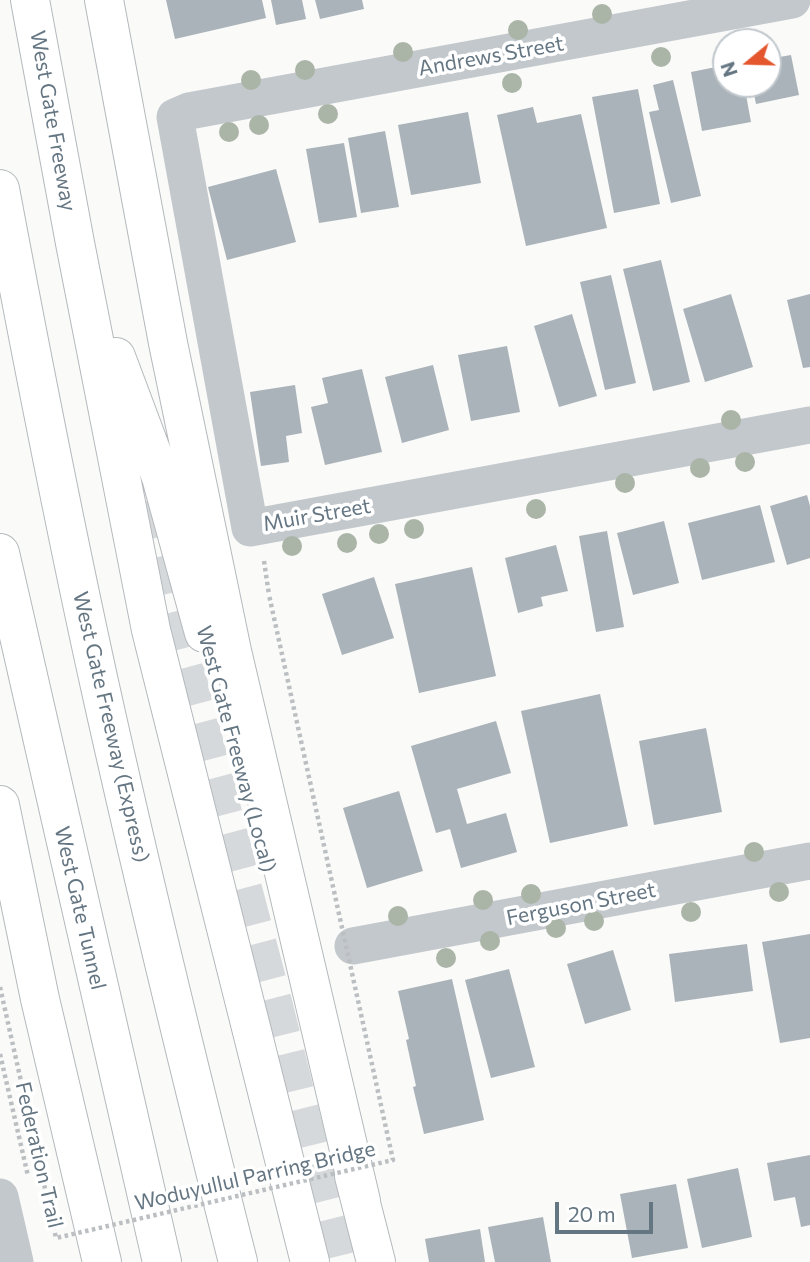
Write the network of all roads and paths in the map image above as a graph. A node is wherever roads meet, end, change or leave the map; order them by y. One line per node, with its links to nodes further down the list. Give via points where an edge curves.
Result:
1 (30, 0): 6 (highway, West Gate Freeway)
2 (104, 0): 16 (highway, via 170,357 232,651)
3 (792, 0): 4 (street, Andrews Street)
4 (190, 111): 7 (street, Muir Street, via 175,117 250,527)
5 (0, 189): 20 (highway, West Gate Freeway (Express), via 99,683)
6 (75, 243): 16 (highway, West Gate Freeway (Local), via 161,477); 21 (highway, via 151,630)
7 (810, 425)
8 (0, 553): 19 (highway, West Gate Tunnel)
9 (264, 560): 13 (path, Woduyullul Parring Bridge, bridge, via 393,1160 56,1238)
10 (0, 805): 18 (highway)
11 (810, 861): 12 (street, Ferguson Street)
12 (353, 946)
13 (0, 987)
14 (0, 1054): 15 (path, Federation Trail)
15 (15, 1189): 17 (street)
16 (361, 1201): 22 (highway, West Gate Freeway (Local))
17 (15, 1262)
18 (102, 1262)
19 (162, 1262)
20 (239, 1262)
21 (310, 1262)
22 (376, 1262)

